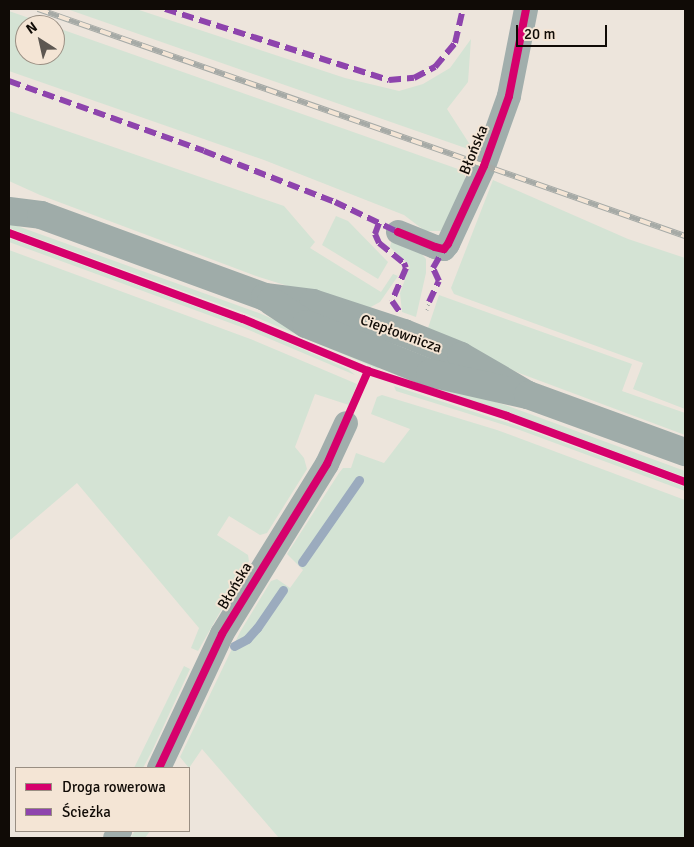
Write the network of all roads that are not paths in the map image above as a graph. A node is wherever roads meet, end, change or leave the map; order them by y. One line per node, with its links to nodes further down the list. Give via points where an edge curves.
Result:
1 (526, 9): 5 (street, Błońska, via 509,96 484,166 448,244 444,249 435,247)
2 (9, 193): 4 (main road, Ciepłownicza)
3 (9, 211): 4 (main road, Ciepłownicza)
4 (41, 215): 7 (main road, Ciepłownicza, via 265,297 306,324 393,360 452,380 528,395)
5 (398, 232)
6 (346, 423): 8 (street, Błońska, via 327,464 222,634)
7 (685, 452)
8 (159, 767)

